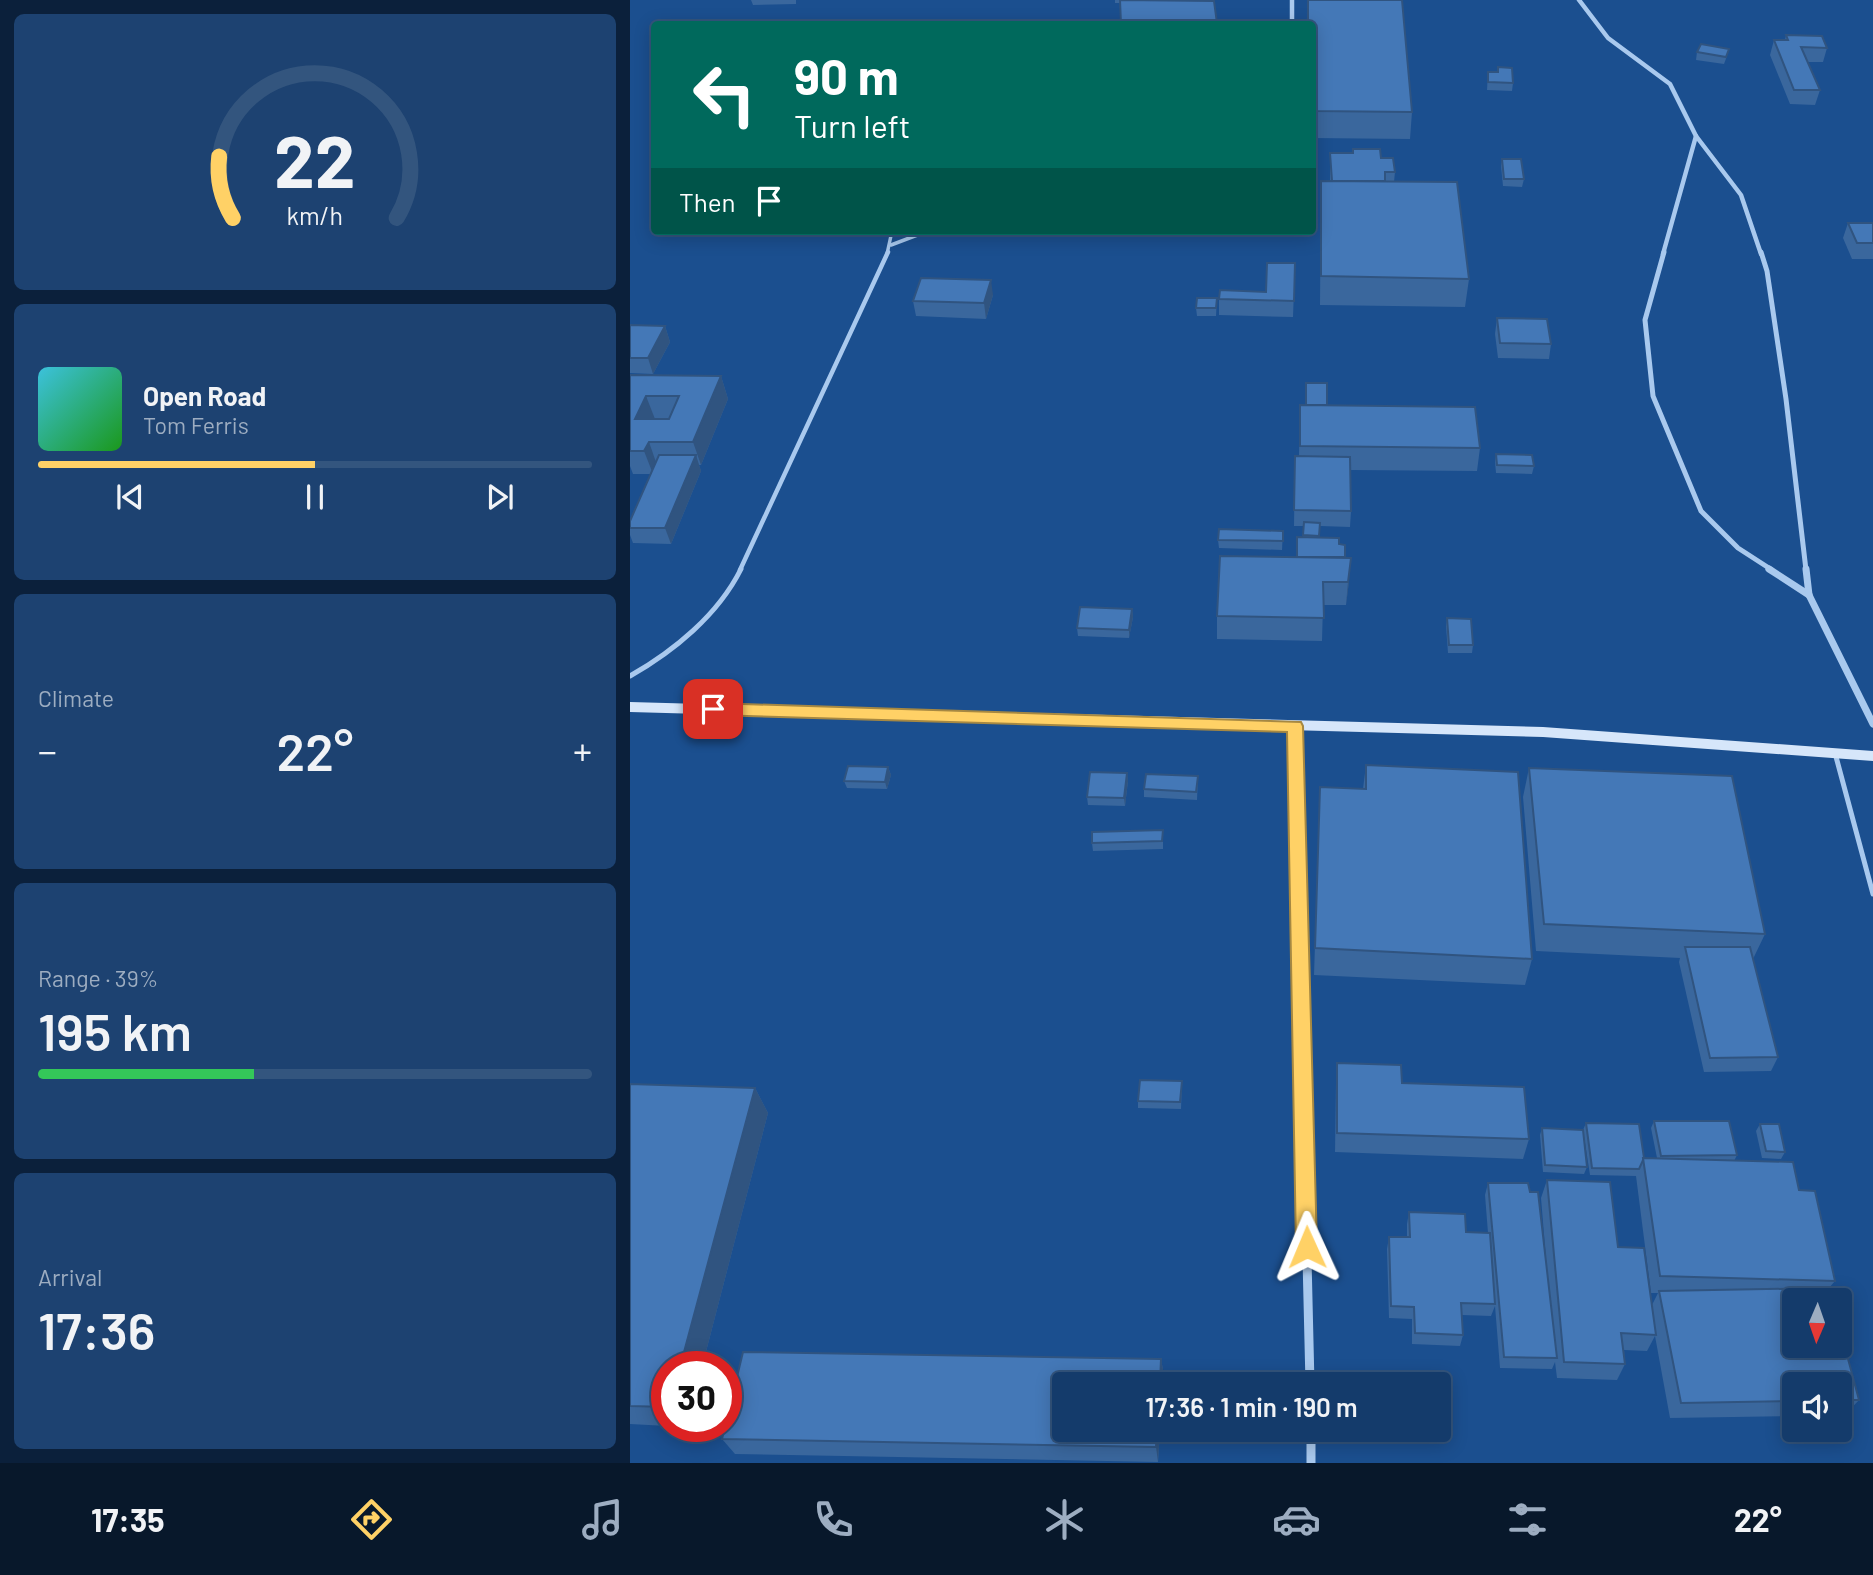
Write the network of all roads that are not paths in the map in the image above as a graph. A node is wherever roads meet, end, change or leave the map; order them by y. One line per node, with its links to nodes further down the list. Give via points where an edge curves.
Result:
1 (1292, 0): 3 (street)
2 (1579, 0): 4 (street, via 1608,38 1670,84)
3 (1292, 21)
4 (1696, 136): 8 (street, via 1741,195 1767,271); 8 (street, via 1645,320 1653,396 1701,511 1738,548)
5 (892, 235): 7 (lane)
6 (917, 235): 7 (lane)
7 (891, 245): 9 (lane, via 739,572 714,608 679,643)
8 (1809, 595): 11 (street)
9 (630, 677)
10 (630, 707): 12 (street)
11 (1873, 724)
12 (1295, 726): 13 (street, via 1543,732); 16 (street)
13 (1835, 754): 14 (street); 15 (lane)
14 (1873, 756)
15 (1873, 894)
16 (1310, 1372)
17 (1311, 1442): 18 (street)
18 (1311, 1463)

